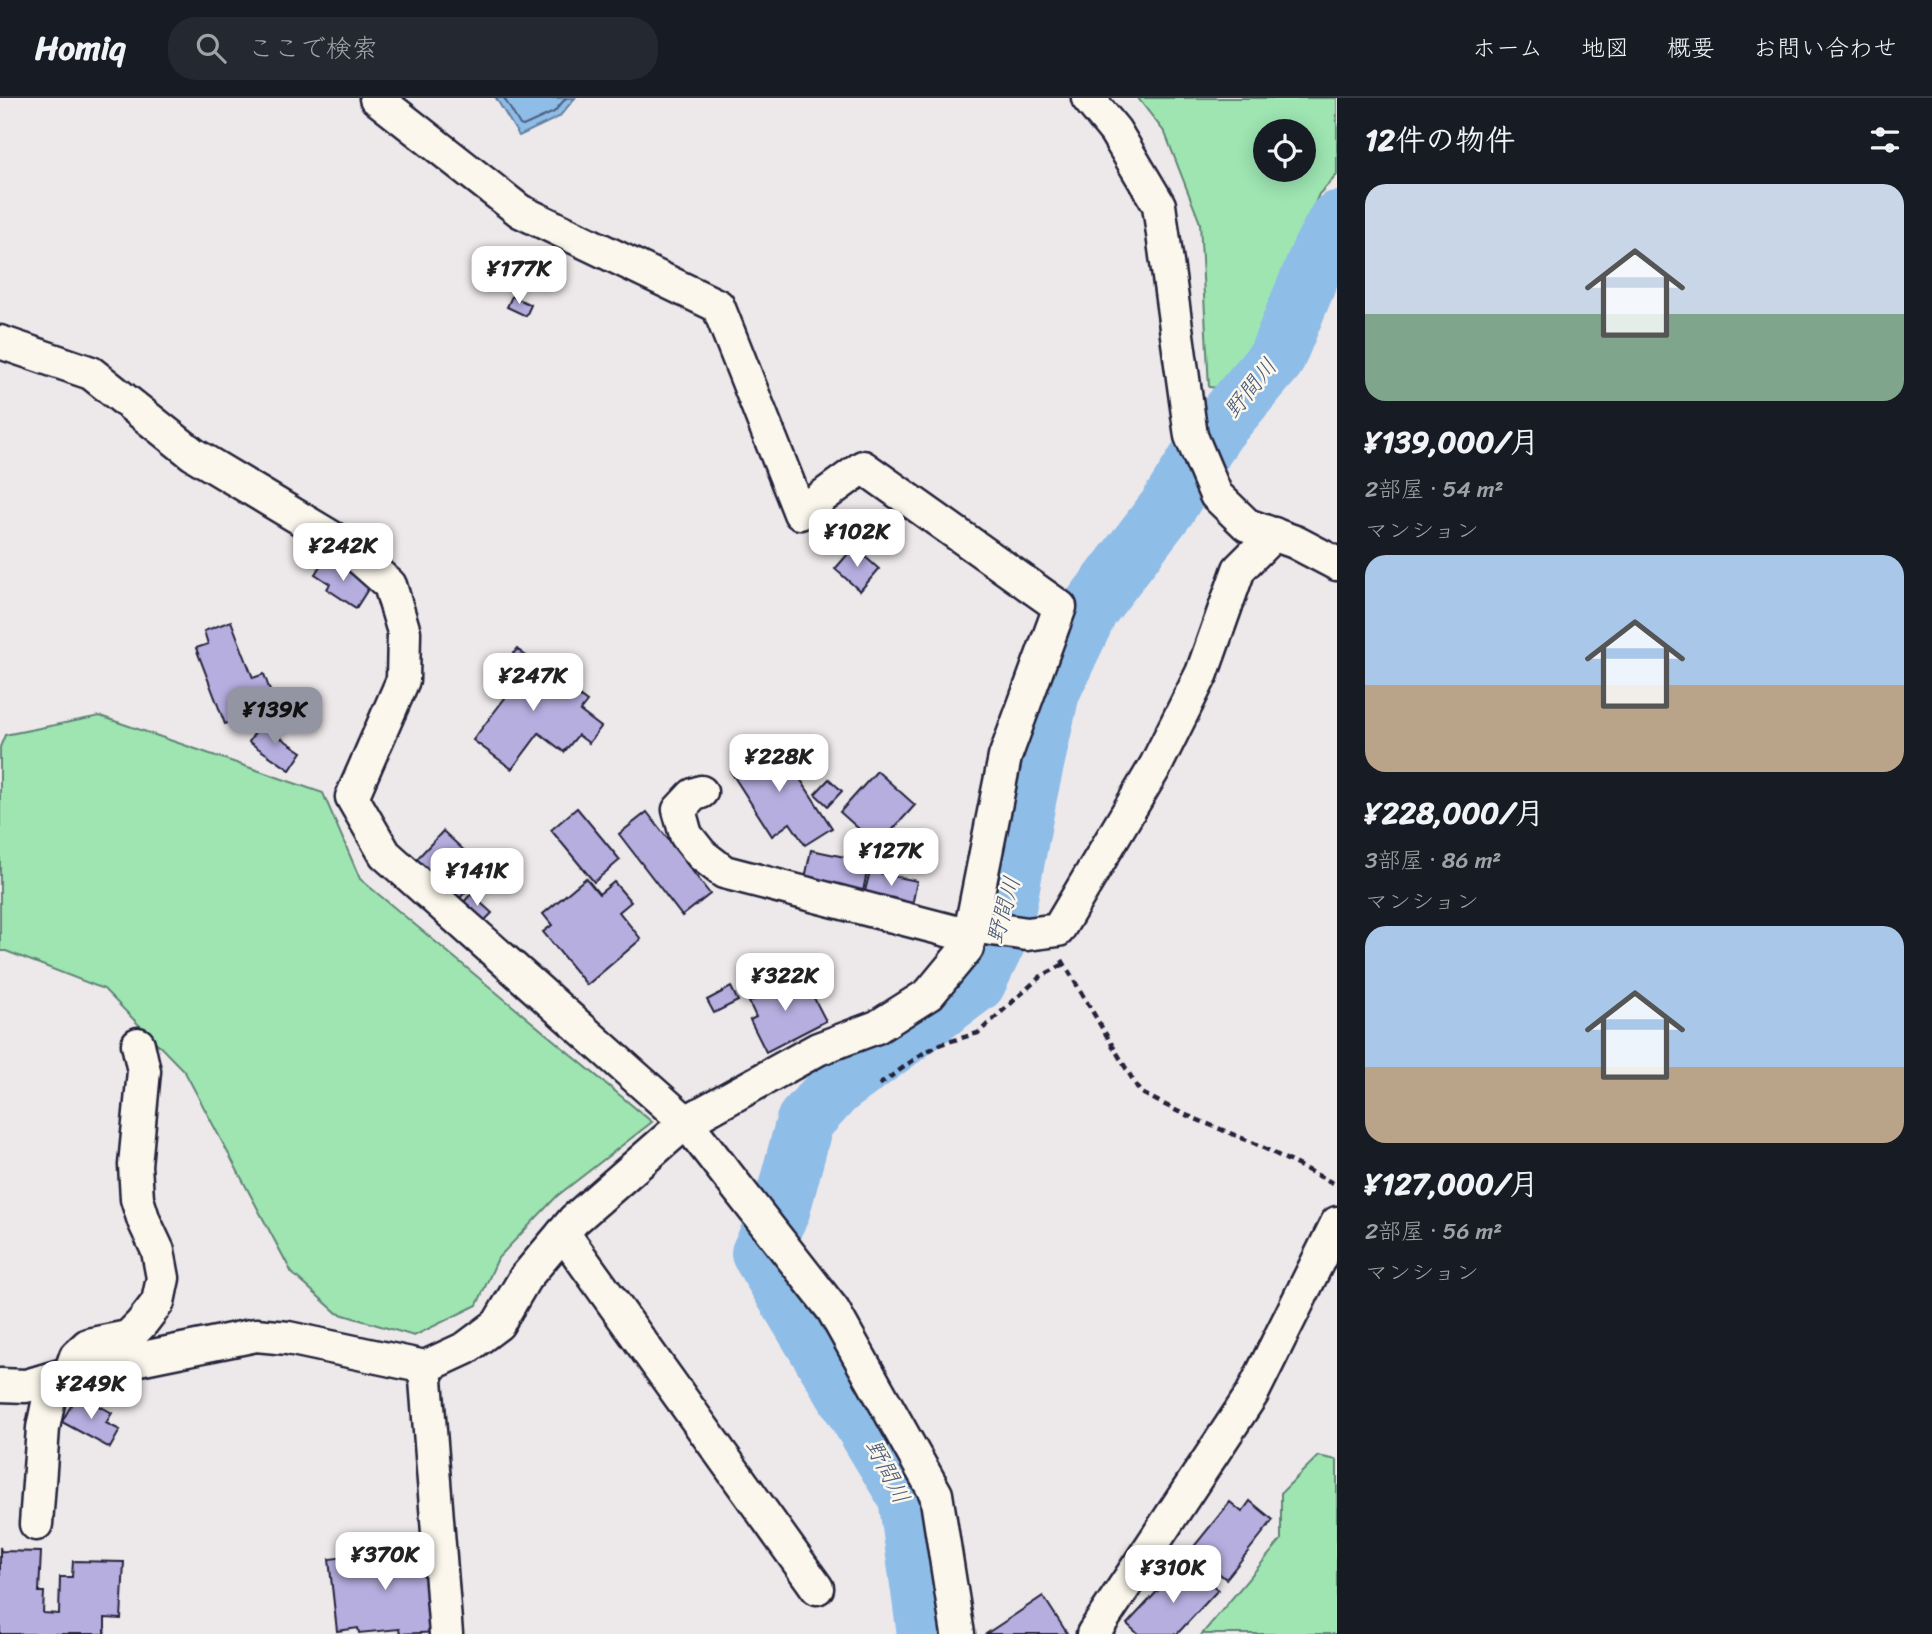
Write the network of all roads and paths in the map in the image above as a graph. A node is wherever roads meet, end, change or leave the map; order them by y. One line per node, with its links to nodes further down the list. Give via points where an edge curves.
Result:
1 (376, 98): 7 (street, via 520,211 718,306 800,513 863,467 1060,607 1005,757)
2 (1088, 98): 4 (street, via 1115,131 1159,205 1191,436 1216,495 1247,525)
3 (0, 342): 12 (street, via 90,373 193,454 346,546 390,585 404,632 403,680 352,797 386,855)
4 (1274, 534): 5 (street); 8 (street, via 1239,569 1202,673 1156,765 1058,930)
5 (1337, 564)
6 (701, 792): 7 (street, via 679,810 686,835 724,872)
7 (970, 931): 8 (street); 12 (street, via 967,948 929,994 877,1027 818,1049)
8 (1048, 932): 9 (path)
9 (1064, 964): 11 (path, via 1040,977 978,1033 941,1044); 13 (path, via 1140,1091)
10 (138, 1044): 17 (street, via 144,1071 135,1165 137,1199 158,1251 161,1290 158,1302 128,1337 88,1345)
11 (879, 1085)
12 (687, 1122): 15 (street); 22 (street, via 833,1310 936,1494)
13 (1337, 1185)
14 (1337, 1223): 23 (street, via 1252,1394)
15 (563, 1233): 16 (street, via 525,1278 498,1324 466,1348); 20 (street)
16 (425, 1367): 17 (street, via 256,1335); 21 (street)
17 (62, 1376): 18 (street, via 26,1386); 19 (street, via 43,1428)
18 (0, 1385)
19 (36, 1524)
20 (817, 1588)
21 (446, 1634)
22 (958, 1634)
23 (1093, 1634)

